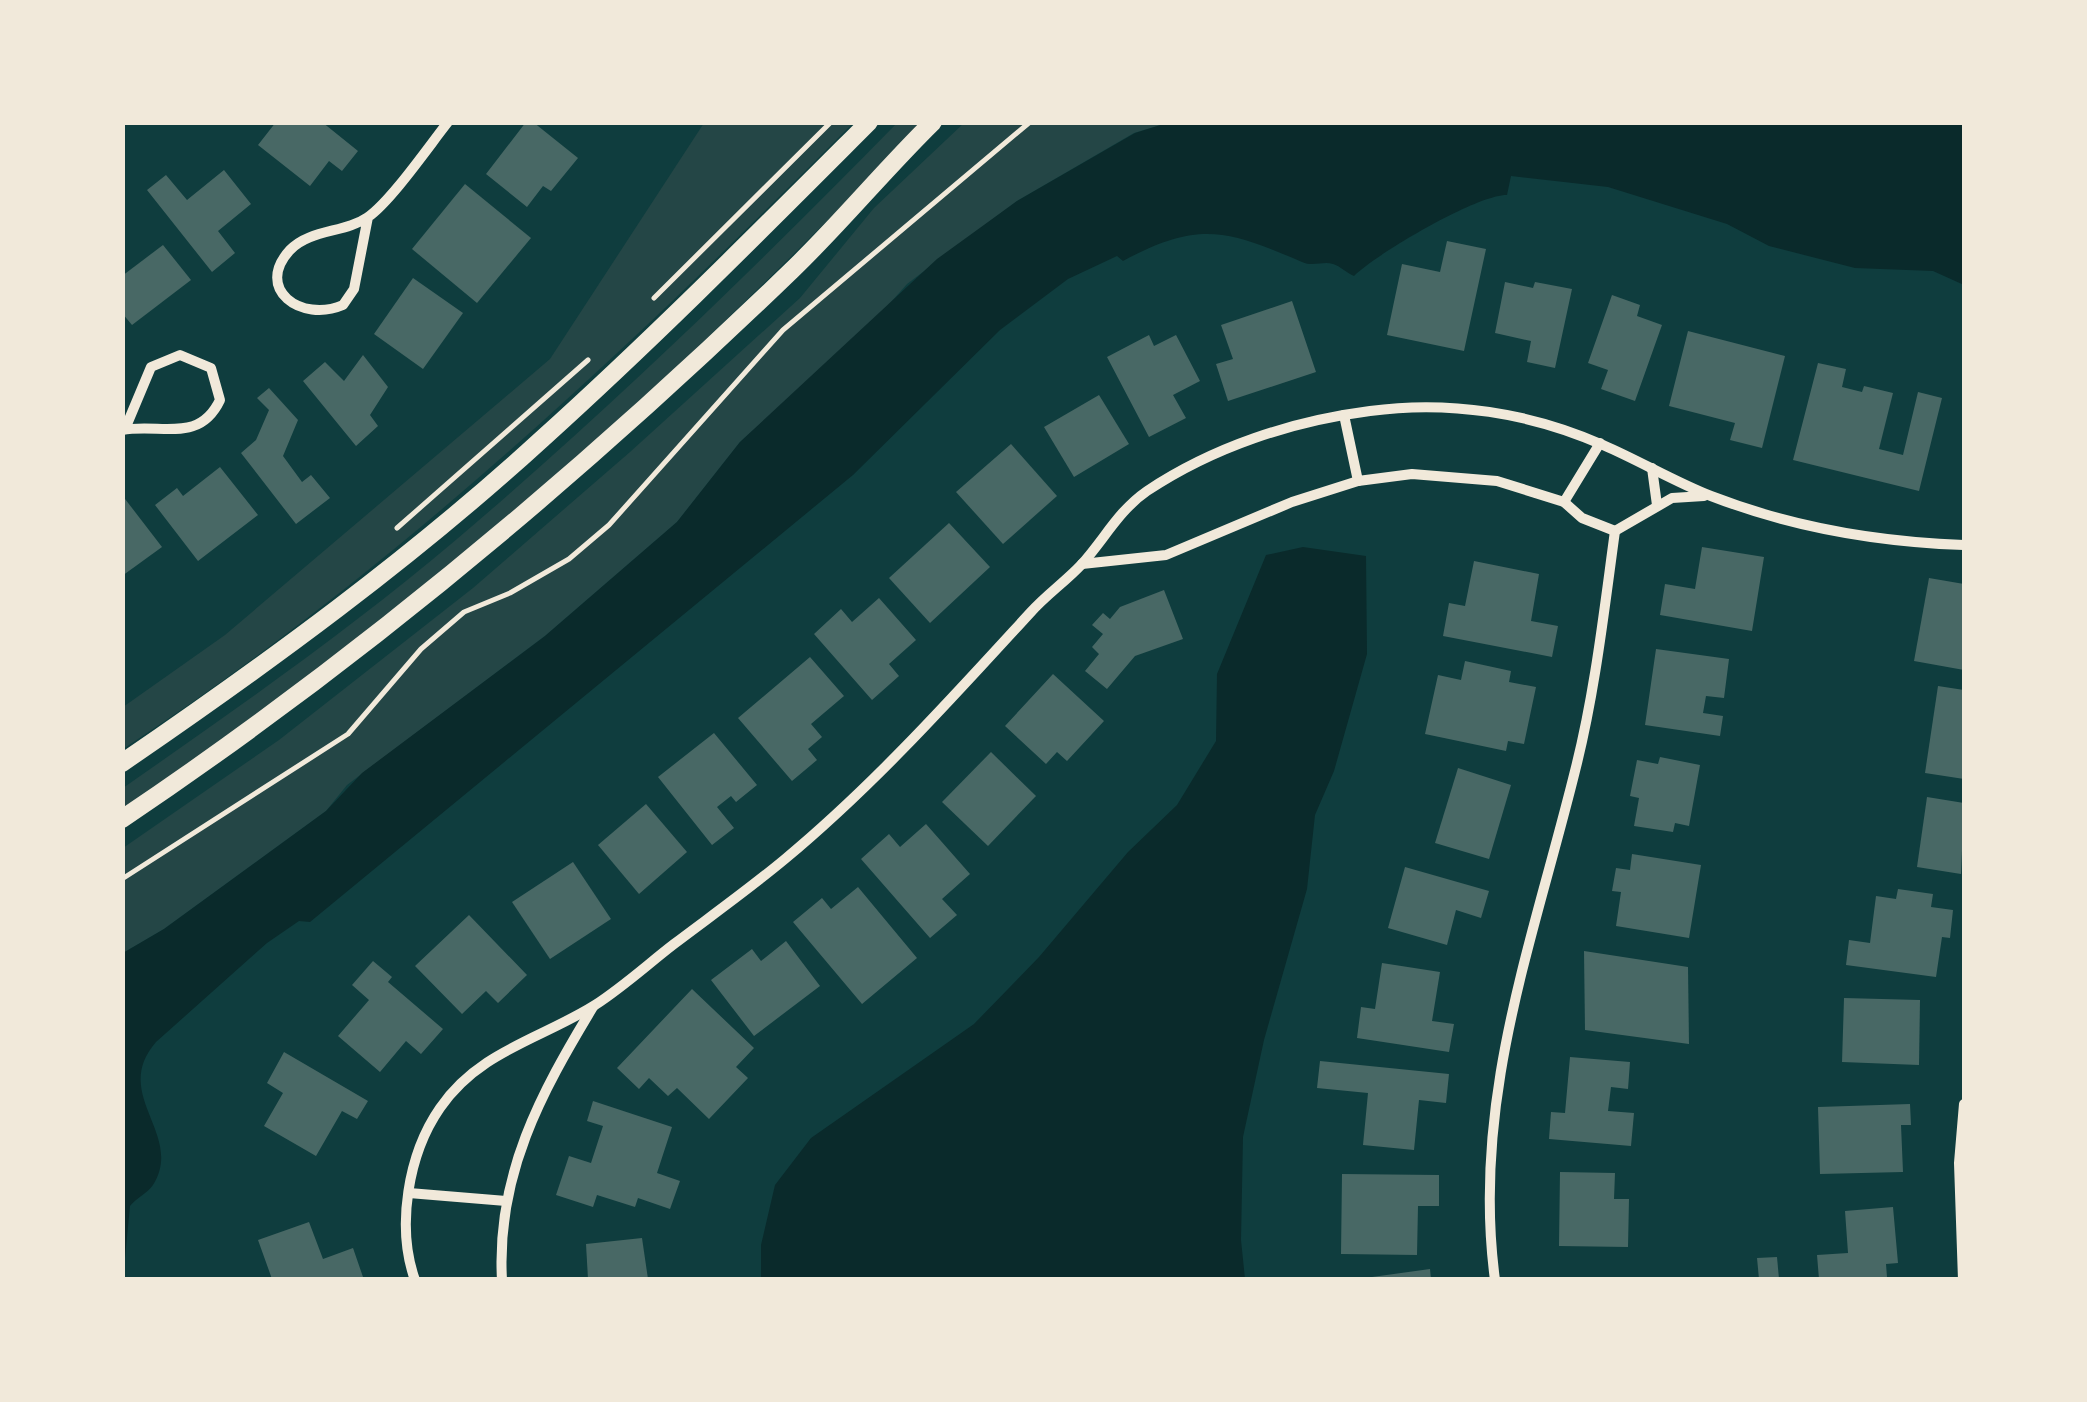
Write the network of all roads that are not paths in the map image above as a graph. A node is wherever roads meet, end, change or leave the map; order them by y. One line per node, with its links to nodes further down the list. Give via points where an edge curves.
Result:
1 (448, 122): 4 (street)
2 (868, 122): 16 (street, via 541,441 322,620)
3 (932, 122): 17 (street, via 794,269 560,486 340,663)
4 (368, 217): 4 (street, via 294,246 282,260 283,297 313,312 343,305 354,289)
5 (1344, 415): 7 (street, via 1418,406 1469,410 1550,425); 9 (street); 15 (street, via 1270,432 1146,492)
6 (124, 430): 6 (street, via 200,426 220,400 211,368 180,355 151,367)
7 (1600, 444): 8 (street); 11 (street)
8 (1652, 468): 10 (street); 12 (street)
9 (1358, 481): 11 (street, via 1458,475); 15 (street, via 1166,555)
10 (1712, 496): 12 (street); 14 (street, via 1867,537)
11 (1564, 502): 13 (street, via 1582,518)
12 (1657, 505): 13 (street)
13 (1615, 531): 24 (street, via 1576,769 1502,1051 1490,1188)
14 (1964, 546)
15 (1082, 564): 18 (street, via 895,758 786,859)
16 (122, 762)
17 (122, 819)
18 (594, 1006): 20 (street, via 526,1037 465,1079 428,1127); 21 (street, via 526,1130)
19 (1964, 1104): 25 (street)
20 (409, 1193): 21 (street); 22 (street, via 406,1238)
21 (506, 1202): 23 (street)
22 (415, 1280)
23 (502, 1280)
24 (1494, 1280)
25 (1963, 1280)

